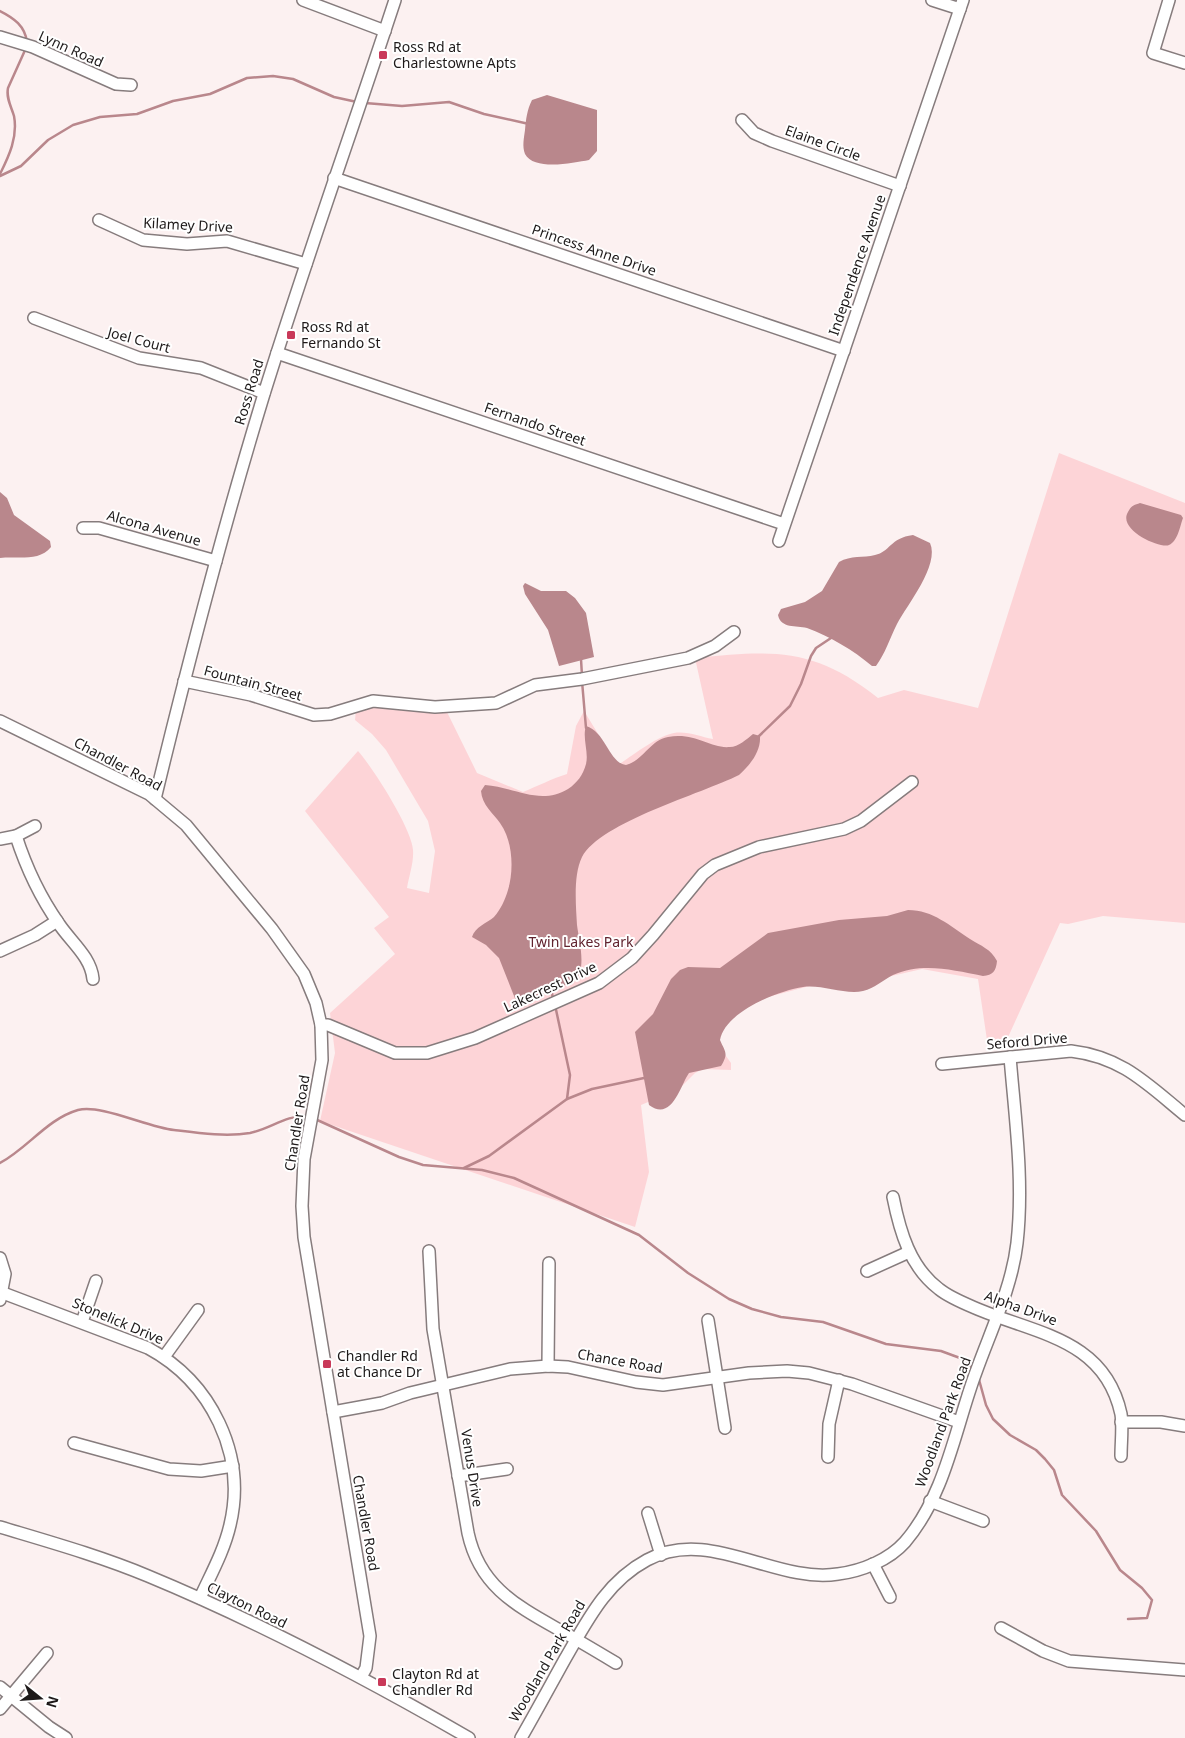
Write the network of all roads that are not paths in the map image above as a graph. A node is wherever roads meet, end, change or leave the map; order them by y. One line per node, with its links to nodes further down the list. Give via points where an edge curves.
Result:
1 (303, 0): 6 (street)
2 (395, 0): 6 (street, Ross Road)
3 (932, 0): 5 (street)
4 (1169, 0): 8 (street, via 1153,53)
5 (962, 5): 12 (street, Independence Avenue)
6 (385, 31): 11 (street, Ross Road)
7 (0, 37): 9 (street, Lynn Road, via 33,47 116,84)
8 (1185, 63)
9 (131, 85)
10 (742, 120): 12 (street, Elaine Circle, via 754,133 772,141)
11 (334, 178): 14 (street, Ross Road); 16 (street, Princess Anne Drive)
12 (900, 186): 16 (street, Independence Avenue)
13 (99, 220): 14 (street, Kilamey Drive, via 143,240 187,244 227,241)
14 (306, 264): 17 (street, Ross Road)
15 (34, 318): 18 (street, Joel Court, via 139,358 201,368)
16 (844, 351): 19 (street, Independence Avenue)
17 (277, 352): 18 (street, Ross Road); 19 (street, Fernando Street)
18 (264, 393): 22 (street, Ross Road)
19 (784, 524): 21 (street, Independence Avenue)
20 (83, 528): 22 (street, Alcona Avenue, via 99,528)
21 (779, 540)
22 (216, 561): 24 (street, Ross Road)
23 (734, 632): 24 (street, Fountain Street, via 715,646 688,658 535,685 496,703 435,707 373,701 330,714 314,715 251,695)
24 (184, 681): 27 (street, Ross Road)
25 (0, 721): 27 (street, Chandler Road)
26 (912, 782): 34 (street, Lakecrest Drive, via 861,821 844,829 758,847 715,865 703,874 632,958 599,983 475,1038 427,1053 407,1053 388,1051 328,1025)
27 (155, 799): 34 (street, Chandler Road, via 191,830 290,953 309,985)
28 (35, 826): 29 (street)
29 (16, 836): 30 (street); 31 (street, via 34,883)
30 (0, 839)
31 (57, 921): 32 (street); 33 (street, via 90,963)
32 (0, 951)
33 (93, 979)
34 (321, 1025): 55 (street, Chandler Road, via 322,1060 306,1145 302,1212)
35 (1010, 1057): 36 (street, Seford Drive); 37 (street, Seford Drive, via 1071,1051 1100,1056 1117,1062 1136,1075); 47 (street, Woodland Park Road, via 1018,1147 1017,1239)
36 (942, 1064)
37 (1185, 1115)
38 (893, 1197): 40 (street, Alpha Drive)
39 (429, 1251): 54 (street, Venus Drive, via 432,1317)
40 (909, 1252): 43 (street); 47 (street, Alpha Drive, via 938,1289)
41 (0, 1258): 45 (street, via 5,1274)
42 (549, 1262): 51 (street)
43 (867, 1271)
44 (96, 1280): 49 (street)
45 (1, 1297): 49 (street, Stonelick Drive)
46 (198, 1310): 50 (street)
47 (997, 1317): 56 (street, Woodland Park Road); 57 (street, Alpha Drive, via 1062,1340 1085,1353 1107,1379 1116,1398)
48 (708, 1320): 52 (street)
49 (82, 1322): 50 (street, Stonelick Drive, via 131,1340)
50 (164, 1357): 63 (street, Stonelick Drive, via 182,1371 207,1401 220,1423)
51 (548, 1366): 52 (street, Chance Road, via 591,1370 628,1381 663,1385); 54 (street, Chance Road, via 510,1369)
52 (717, 1377): 53 (street, Chance Road, via 787,1371); 59 (street)
53 (839, 1380): 56 (street, Chance Road); 62 (street, via 829,1424)
54 (443, 1385): 55 (street, Chance Road, via 410,1392 382,1403); 65 (street, Venus Drive)
55 (333, 1412): 79 (street, Chandler Road, via 370,1636 366,1668)
56 (959, 1422): 66 (street, Woodland Park Road, via 944,1473)
57 (1121, 1422): 58 (street); 61 (street, Alpha Drive)
58 (1185, 1426)
59 (725, 1428)
60 (74, 1443): 63 (street, via 169,1469)
61 (1121, 1456)
62 (828, 1457)
63 (233, 1466): 73 (street, Stonelick Drive, via 230,1525 219,1559)
64 (507, 1469): 65 (street)
65 (458, 1476): 75 (street, Venus Drive, via 469,1540 485,1574 510,1601)
66 (930, 1501): 68 (street); 71 (street, Woodland Park Road, via 904,1544)
67 (648, 1513): 70 (street)
68 (983, 1521)
69 (0, 1527): 73 (street, Clayton Road, via 105,1560)
70 (661, 1555): 71 (street, Woodland Park Road, via 688,1550 708,1551 781,1570 816,1575 839,1574); 75 (street, Woodland Park Road, via 638,1566 614,1585 588,1616)
71 (873, 1564): 72 (street)
72 (890, 1597)
73 (200, 1598): 79 (street, Clayton Road)
74 (1001, 1628): 78 (street, via 1068,1661)
75 (576, 1640): 77 (street, Venus Drive); 85 (street, Woodland Park Road)
76 (47, 1653): 81 (street)
77 (616, 1663)
78 (1185, 1670)
79 (361, 1677): 84 (street, Clayton Road)
80 (0, 1687): 81 (street)
81 (10, 1695): 82 (street); 83 (street)
82 (0, 1709)
83 (66, 1738)
84 (469, 1738)
85 (521, 1738)

